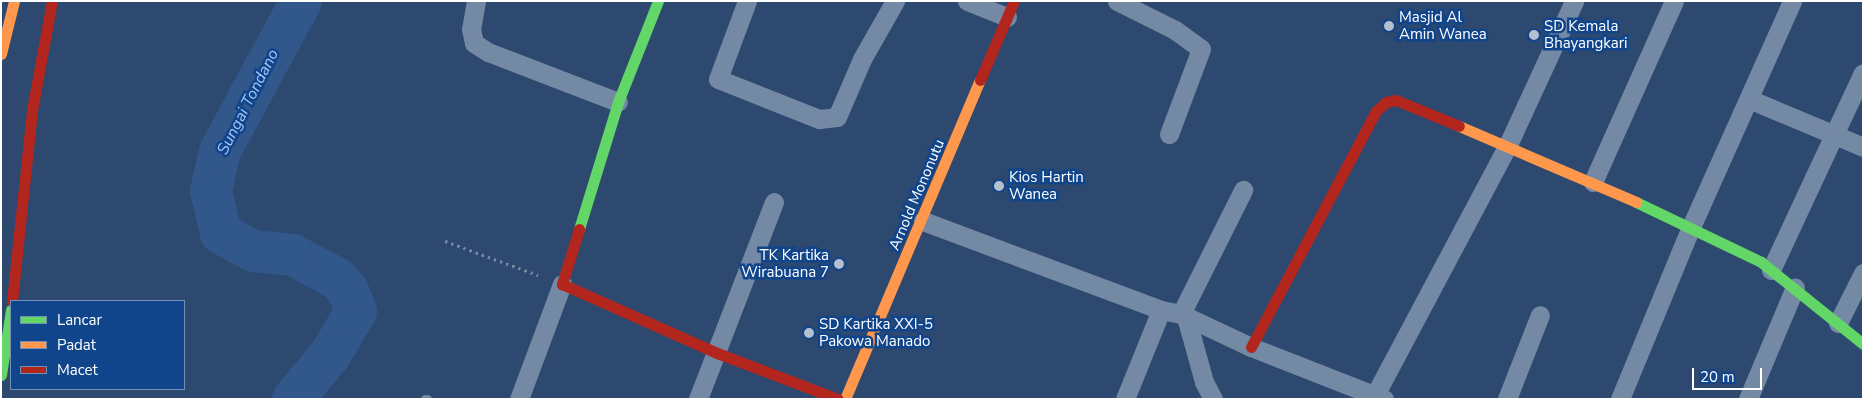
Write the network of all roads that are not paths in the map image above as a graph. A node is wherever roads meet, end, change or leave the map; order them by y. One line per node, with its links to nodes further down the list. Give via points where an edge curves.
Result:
1 (14, 1): 13 (main road)
2 (52, 1): 30 (main road, via 44,28 32,110)
3 (476, 1): 16 (street, via 470,29 474,43 488,52)
4 (658, 1): 16 (main road)
5 (746, 1): 6 (street, via 718,79 819,119 837,117 862,60)
6 (895, 1)
7 (967, 1): 12 (street)
8 (1117, 1): 17 (street, via 1175,30 1201,49)
9 (1574, 1): 19 (street)
10 (1674, 1): 21 (street)
11 (1792, 1): 15 (street)
12 (1011, 9): 24 (main road, Arnold Mononutu)
13 (1, 54)
14 (1863, 73): 18 (street)
15 (1749, 99): 18 (street); 25 (street)
16 (618, 102): 28 (main road)
17 (1169, 134)
18 (1832, 134): 20 (street); 26 (street)
19 (1507, 147): 21 (main road); 37 (main road, via 1396,100 1386,102 1376,110); 42 (street)
20 (1863, 147)
21 (1593, 182): 25 (main road)
22 (1243, 190): 33 (street)
23 (774, 202): 39 (street)
24 (924, 221): 31 (street); 46 (main road, Arnold Mononutu)
25 (1691, 227): 26 (main road); 50 (street)
26 (1771, 270): 29 (main road)
27 (1863, 274): 35 (street)
28 (562, 284): 39 (main road); 43 (street)
29 (1795, 287): 35 (main road); 51 (street)
30 (12, 300)
31 (1161, 310): 33 (street); 47 (street)
32 (1540, 315): 49 (street)
33 (1184, 316): 37 (street); 48 (street, via 1204,382)
34 (10, 319): 38 (main road)
35 (1838, 323): 36 (main road)
36 (1863, 344)
37 (1251, 347): 41 (street)
38 (4, 349): 40 (main road)
39 (717, 353): 44 (street); 45 (main road)
40 (1, 375)
41 (1351, 393): 42 (street)
42 (1379, 397)
43 (519, 399)
44 (698, 399)
45 (838, 399)
46 (845, 399)
47 (1125, 399)
48 (1213, 399)
49 (1506, 399)
50 (1620, 399)
51 (1748, 399)

